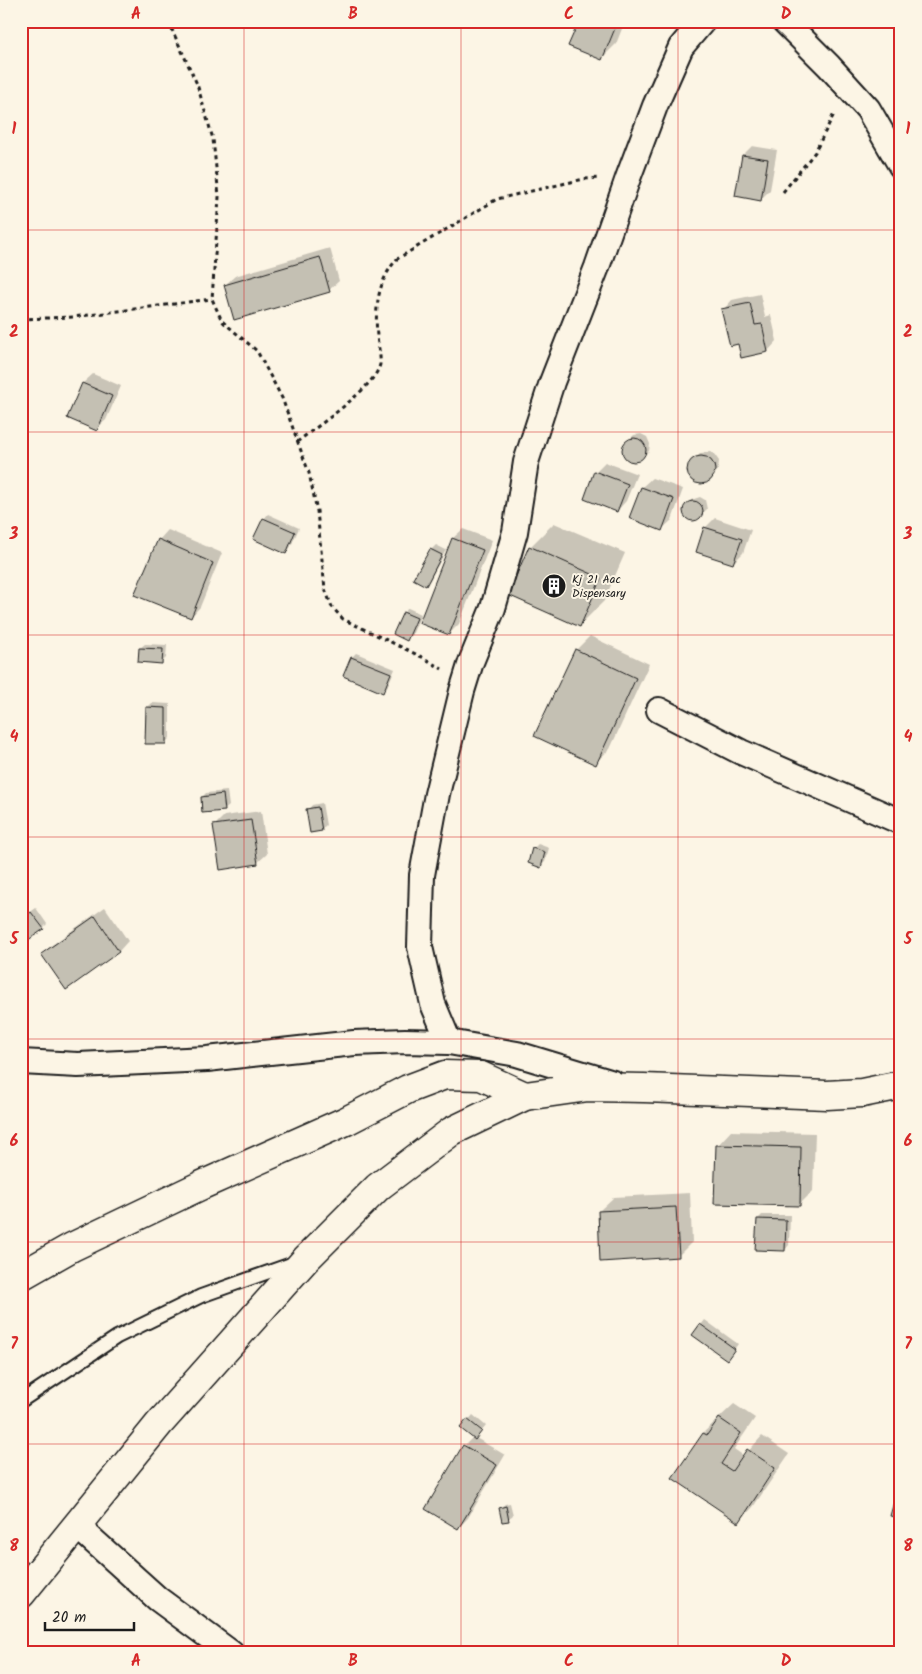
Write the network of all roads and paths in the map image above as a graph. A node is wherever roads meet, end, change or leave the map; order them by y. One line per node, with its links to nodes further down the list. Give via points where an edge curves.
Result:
1 (168, 21): 8 (path, via 197,84 213,139 219,197)
2 (703, 21): 6 (street, via 681,47)
3 (784, 21): 4 (street)
4 (848, 87): 5 (street, via 868,109); 7 (path, via 815,152)
5 (901, 166)
6 (628, 178): 10 (path, via 584,179 497,199 397,259 382,281 376,316 380,364 371,381); 11 (street, via 598,267 552,382 526,462 515,532 493,608)
7 (783, 192)
8 (212, 299): 9 (path, via 73,317); 10 (path, via 222,321 257,352 269,371)
9 (21, 319)
10 (297, 442): 11 (path, via 309,473 317,511 325,588 332,607 343,619 443,670)
11 (462, 691): 14 (street, via 422,874 420,947 433,1004)
12 (659, 710): 13 (street, via 741,752)
13 (901, 822)
14 (449, 1042): 15 (street, via 354,1044 207,1059 78,1065); 17 (street, via 517,1054)
15 (21, 1062)
16 (901, 1086): 17 (street, via 827,1095)
17 (626, 1088): 18 (street, via 588,1087)
18 (524, 1096): 19 (street, via 452,1131 378,1187); 20 (street, via 482,1076 445,1075 202,1185 72,1247)
19 (306, 1259): 21 (lane, via 201,1296 118,1337); 22 (street, via 159,1424)
20 (21, 1276)
21 (21, 1400)
22 (76, 1525): 23 (street); 24 (street, via 158,1599)
23 (21, 1594)
24 (231, 1653)

